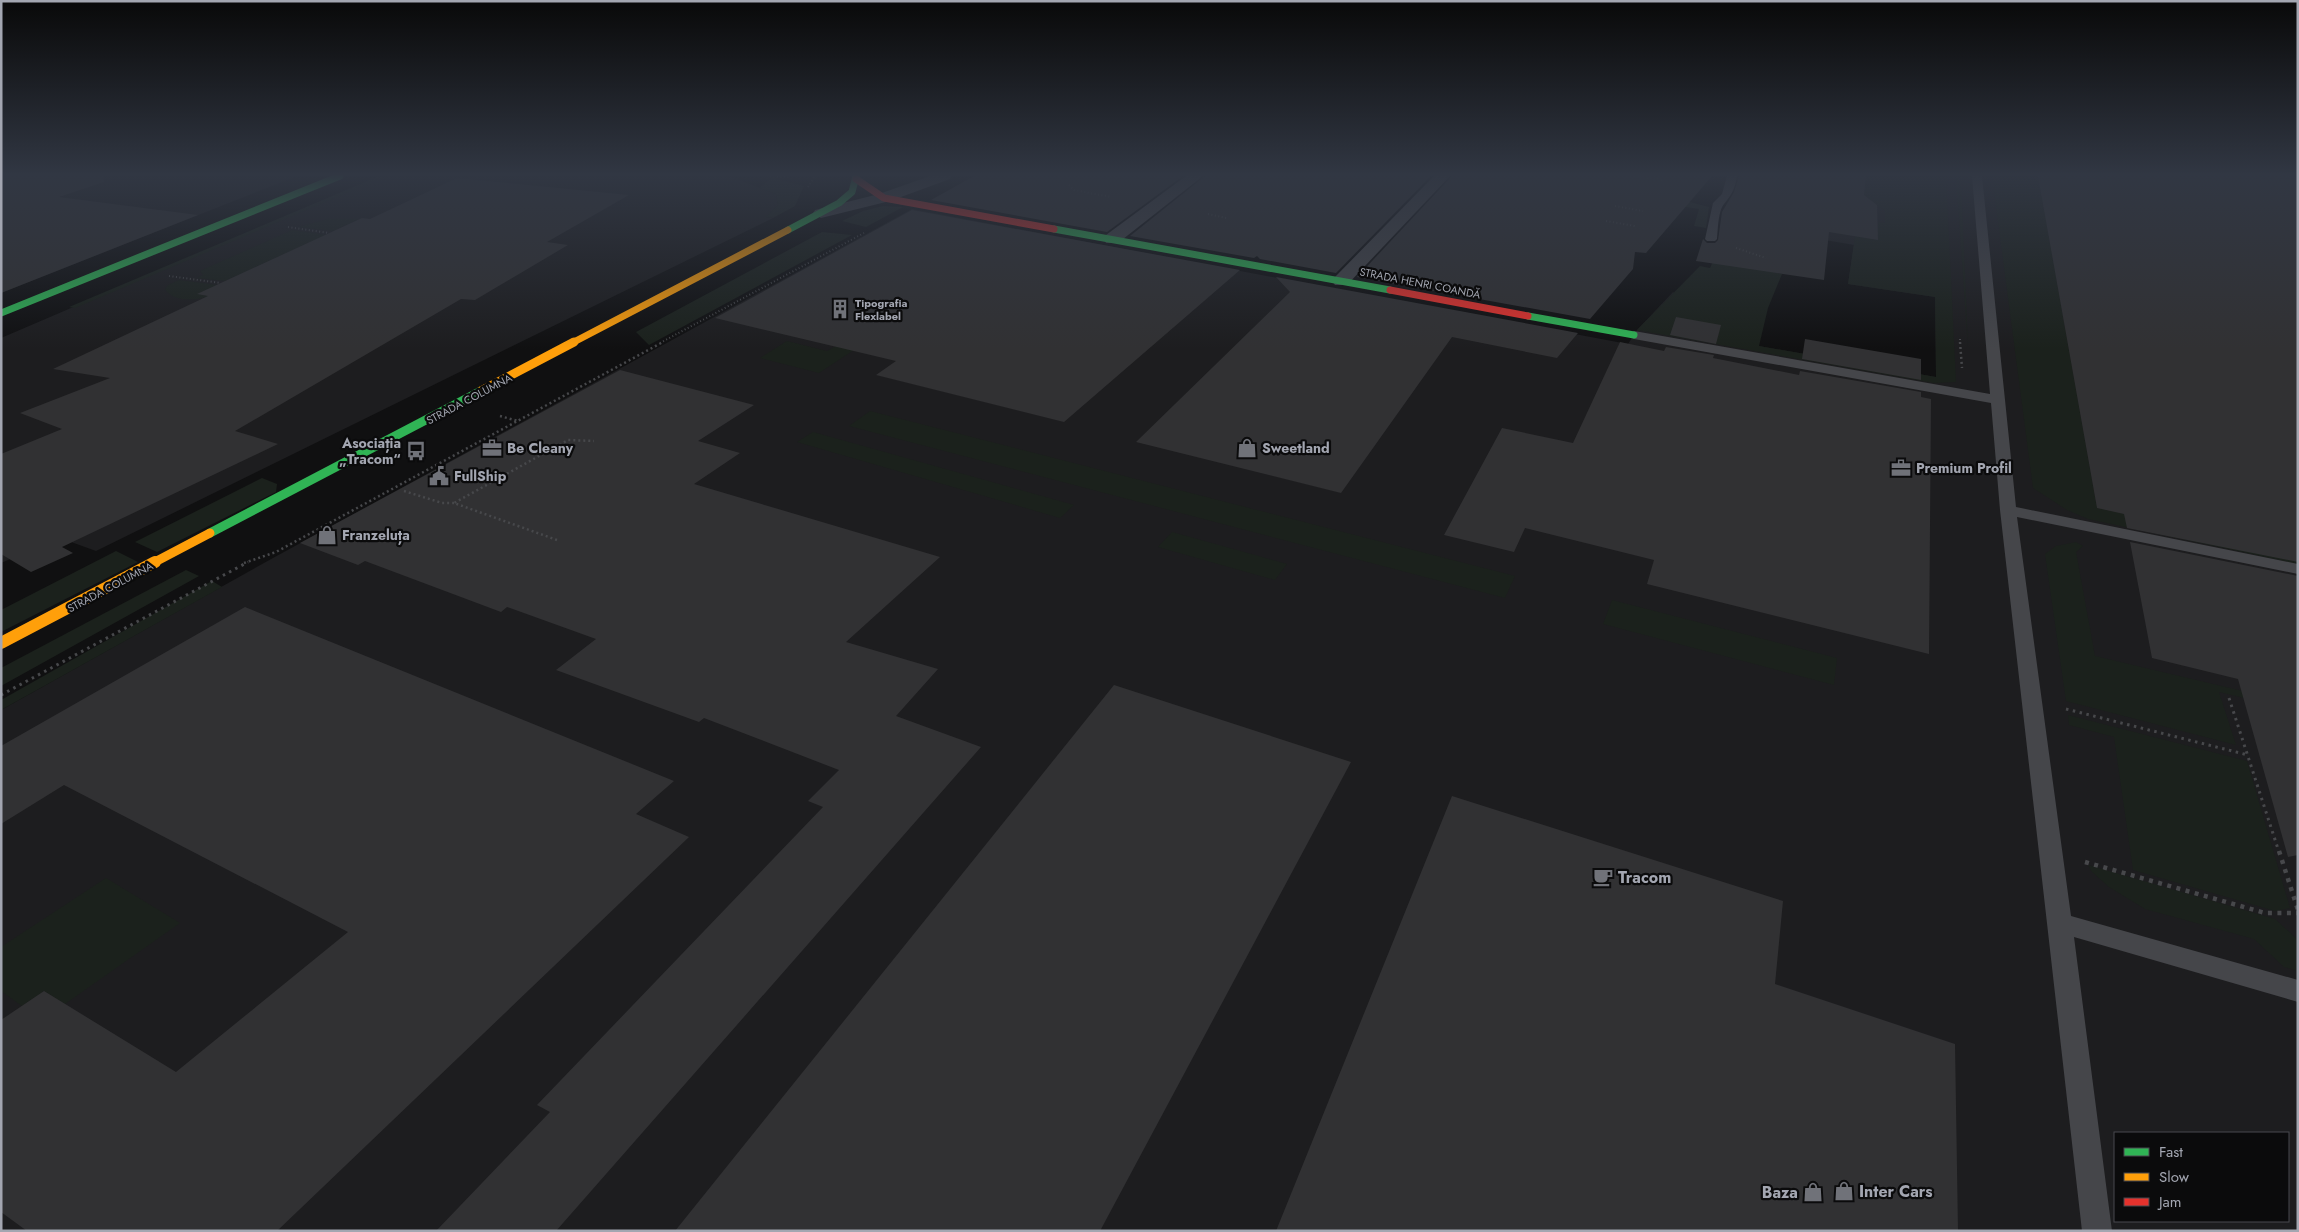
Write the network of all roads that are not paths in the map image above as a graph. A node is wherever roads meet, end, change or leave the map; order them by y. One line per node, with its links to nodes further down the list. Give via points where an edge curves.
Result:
1 (198, 233): 11 (street)
2 (782, 233): 16 (street, STRADA COLUMNA)
3 (1081, 233): 8 (street, STRADA HENRI COANDĂ)
4 (1119, 233): 8 (street)
5 (1387, 233): 10 (street)
6 (1712, 233): 9 (lane)
7 (1983, 233): 13 (lane)
8 (1112, 239): 10 (street, STRADA HENRI COANDĂ)
9 (1711, 239)
10 (1341, 281): 12 (street, STRADA HENRI COANDĂ)
11 (1, 313)
12 (1634, 335): 13 (lane)
13 (1999, 400): 14 (lane)
14 (2008, 510): 15 (lane); 17 (lane)
15 (2298, 569)
16 (1, 643)
17 (2060, 923): 18 (lane); 19 (lane)
18 (2298, 992)
19 (2097, 1231)

